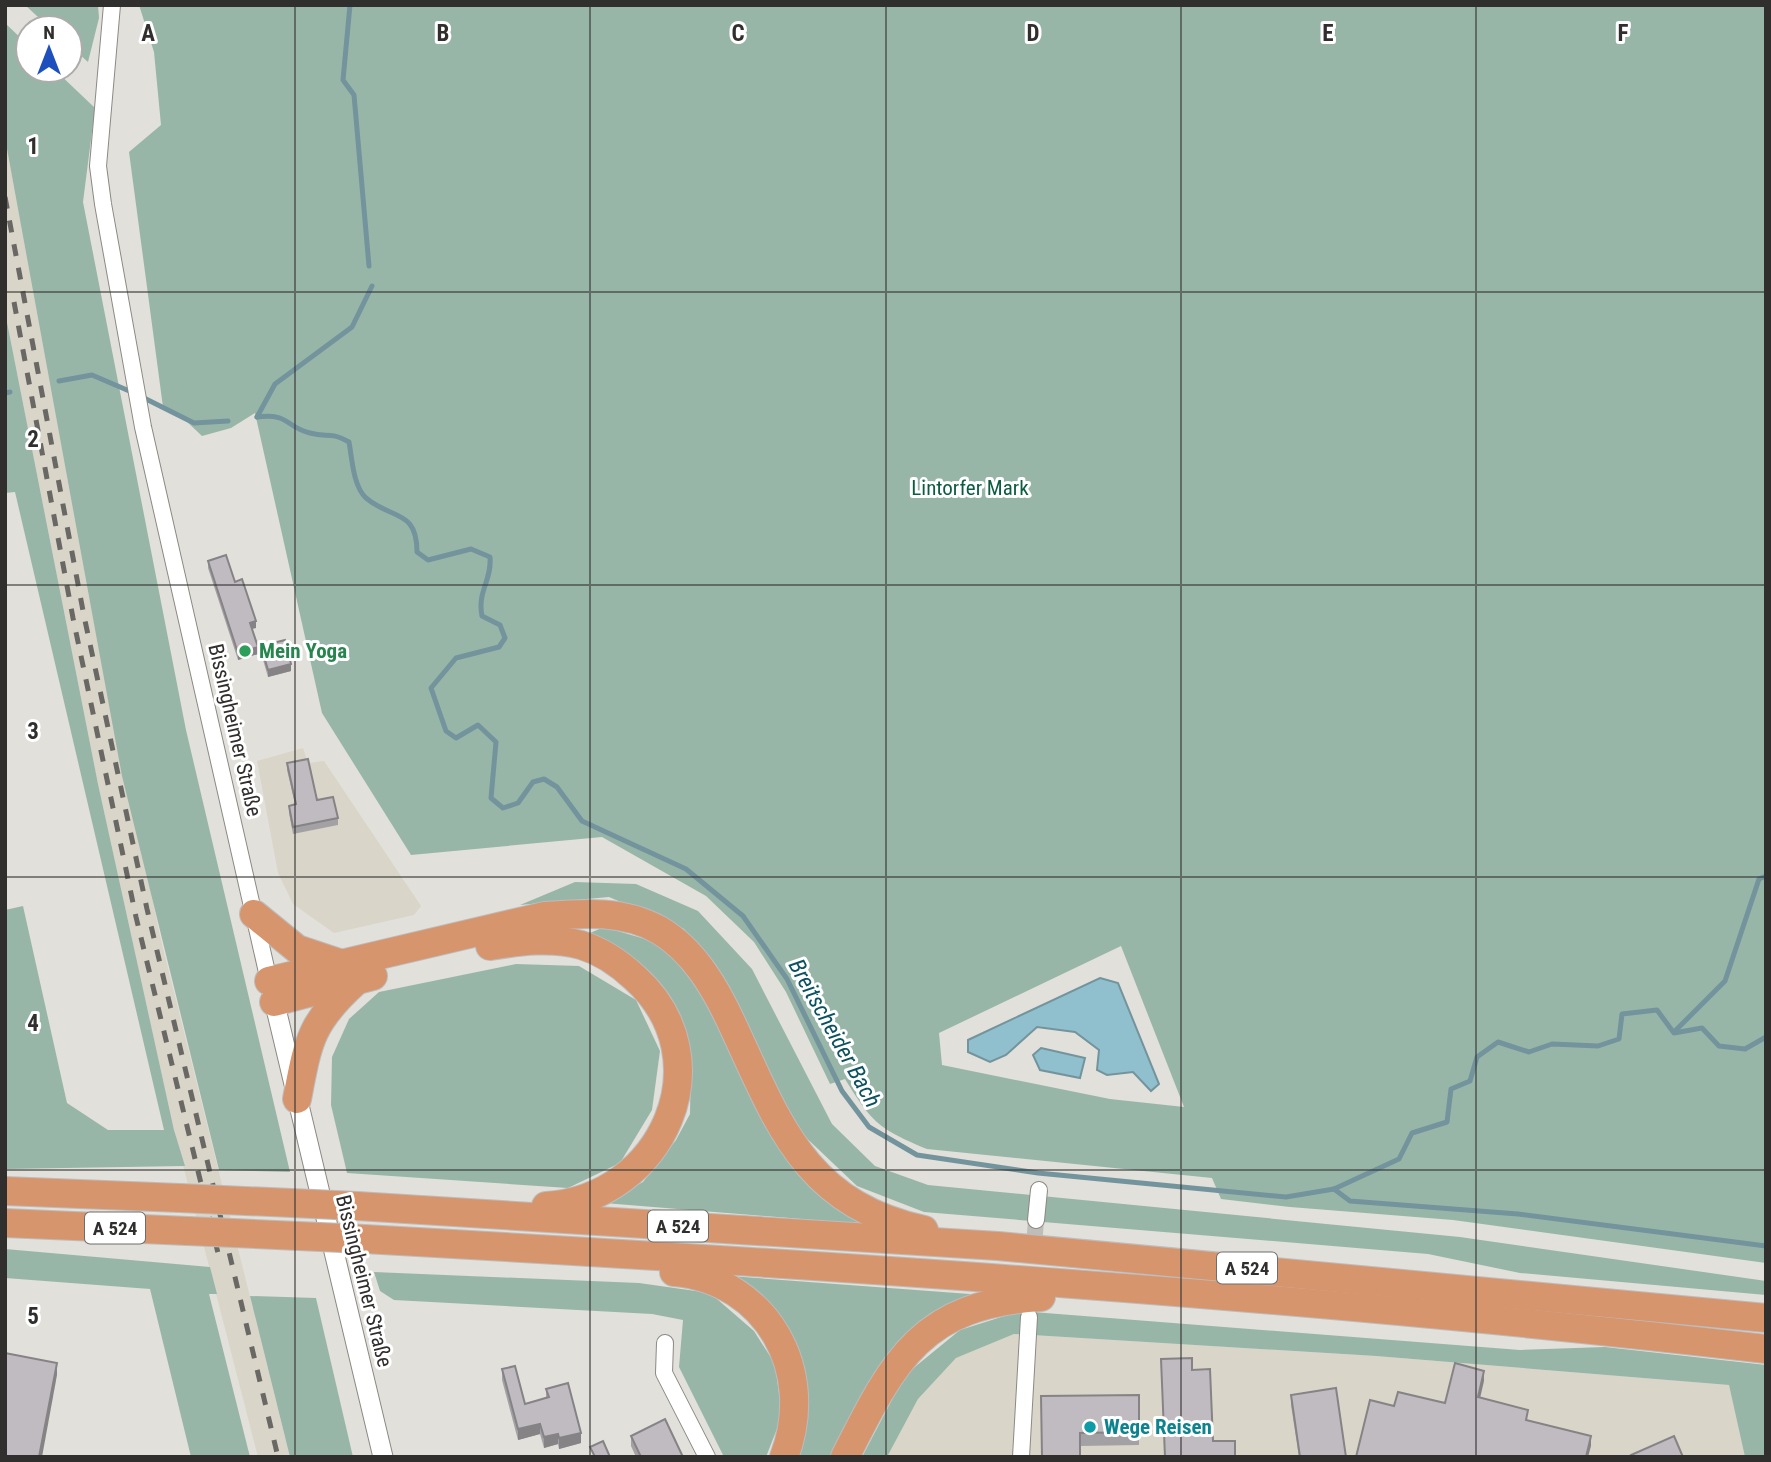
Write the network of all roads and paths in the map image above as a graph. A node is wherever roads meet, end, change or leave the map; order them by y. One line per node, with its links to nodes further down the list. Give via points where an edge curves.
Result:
1 (112, 5): 2 (street, Bissingheimer Straße, via 98,166 143,427)
2 (254, 914): 3 (highway, via 297,949); 4 (street, Bissingheimer Straße)
3 (351, 972): 4 (highway); 5 (highway, via 314,1029); 8 (highway, via 535,940 581,945 618,963 653,994 672,1037 678,1077 672,1113 657,1143 636,1170 609,1190 570,1205 405,1199); 11 (highway, via 545,916 587,912 625,917 660,931 692,958 719,995 777,1122 824,1183 897,1224)
4 (272, 992): 5 (street, Bissingheimer Straße)
5 (298, 1099): 18 (street, Bissingheimer Straße)
6 (1040, 1190): 9 (street)
7 (5, 1191): 8 (highway, A 524, bridge)
8 (357, 1206): 11 (highway, A 524)
9 (1036, 1220)
10 (5, 1223): 12 (highway, A 524, bridge)
11 (998, 1246): 15 (highway, A 524)
12 (581, 1251): 13 (highway, A 524); 20 (highway, via 601,1265 696,1274 728,1286 771,1325 790,1363 796,1399 794,1432)
13 (1159, 1291): 17 (highway, A 524, via 1558,1325); 21 (highway, via 1141,1303 1011,1299 948,1320 909,1348 883,1382)
14 (1028, 1317): 22 (street)
15 (1766, 1318)
16 (664, 1343): 19 (street, via 664,1373)
17 (1766, 1349)
18 (383, 1457)
19 (707, 1457)
20 (784, 1457)
21 (845, 1457)
22 (1021, 1457)

